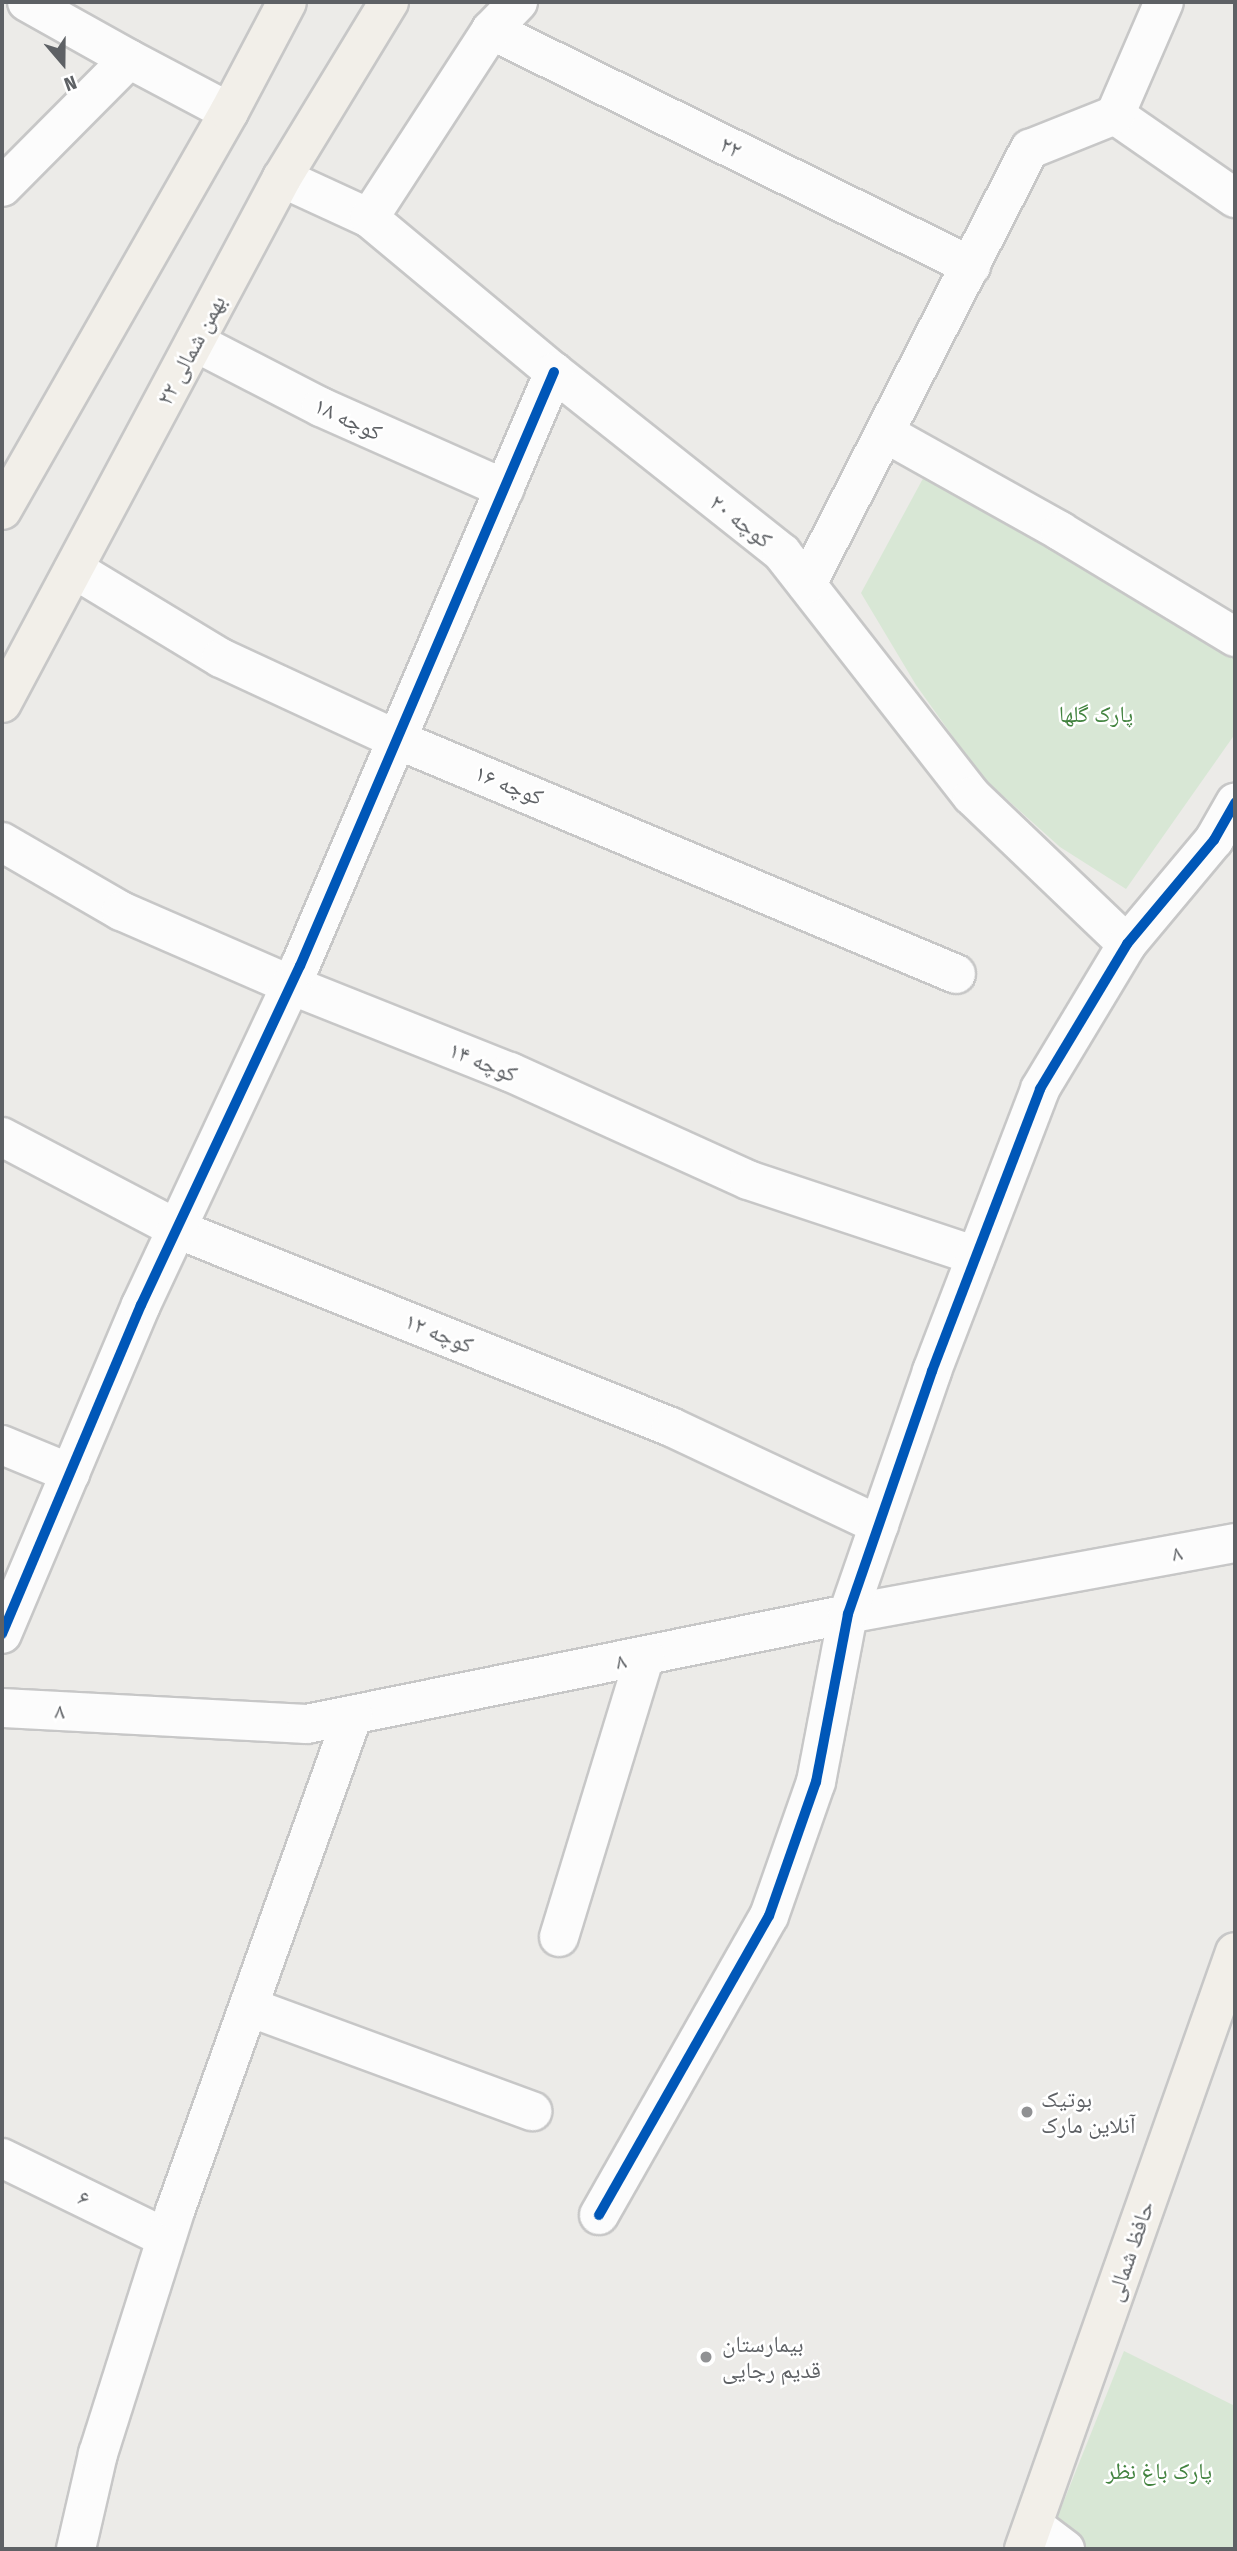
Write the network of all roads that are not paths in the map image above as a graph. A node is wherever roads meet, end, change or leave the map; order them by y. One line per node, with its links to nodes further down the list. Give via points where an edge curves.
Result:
1 (27, 2): 7 (street)
2 (287, 2): 8 (main road)
3 (388, 2): 10 (main road, ۲۲ بهمن شمالی)
4 (518, 2): 6 (street)
5 (1164, 2): 9 (street)
6 (491, 30): 13 (street); 14 (street, ۲۲)
7 (129, 59): 8 (street); 11 (street)
8 (229, 112): 19 (main road)
9 (1115, 115): 12 (street); 14 (street, via 1030,149)
10 (282, 178): 13 (street, کوچه ۲۰); 15 (main road, ۲۲ بهمن شمالی)
11 (2, 187)
12 (1235, 198)
13 (369, 218): 16 (street, کوچه ۲۰)
14 (971, 266): 17 (street)
15 (195, 342): 18 (street, کوچه ۱۸, via 321,407); 20 (main road, ۲۲ بهمن شمالی)
16 (554, 372): 18 (street); 21 (street, کوچه ۲۰, via 782,553)
17 (885, 433): 21 (street); 22 (street)
18 (505, 489): 24 (street)
19 (2, 510)
20 (74, 569): 23 (main road, ۲۲ بهمن شمالی); 24 (street, کوچه ۱۶, via 221,658)
21 (807, 584): 28 (street, کوچه ۲۰, via 972,796)
22 (1235, 637)
23 (2, 703)
24 (398, 740): 29 (street, کوچه ۱۶); 30 (street)
25 (1235, 803): 27 (street)
26 (2, 842): 30 (street, کوچه ۱۴, via 121,911)
27 (1225, 846): 28 (street)
28 (1127, 944): 33 (street, via 1040,1089)
29 (956, 974)
30 (291, 985): 32 (street); 33 (street, کوچه ۱۴, via 510,1072 748,1180)
31 (2, 1137): 32 (street, کوچه ۱۲)
32 (177, 1229): 35 (street); 36 (street, کوچه ۱۲, via 671,1427)
33 (976, 1256): 36 (street)
34 (2, 1445): 35 (street)
35 (70, 1473): 39 (street)
36 (879, 1525): 38 (street)
37 (1235, 1543): 38 (street, ۸)
38 (848, 1614): 40 (street, ۸); 48 (street, via 816,1782 769,1916)
39 (2, 1634)
40 (645, 1656): 42 (street, ۸); 43 (street)
41 (2, 1708): 42 (street, ۸, via 307,1724)
42 (353, 1715): 45 (street)
43 (559, 1937)
44 (1235, 1952): 50 (main road, حافظ شمالی)
45 (249, 2007): 46 (street); 49 (street)
46 (532, 2111)
47 (2, 2158): 49 (street, ۶)
48 (598, 2214)
49 (166, 2238): 51 (street, via 98,2454)
50 (1029, 2538): 52 (street)
51 (76, 2549)
52 (1065, 2549)

